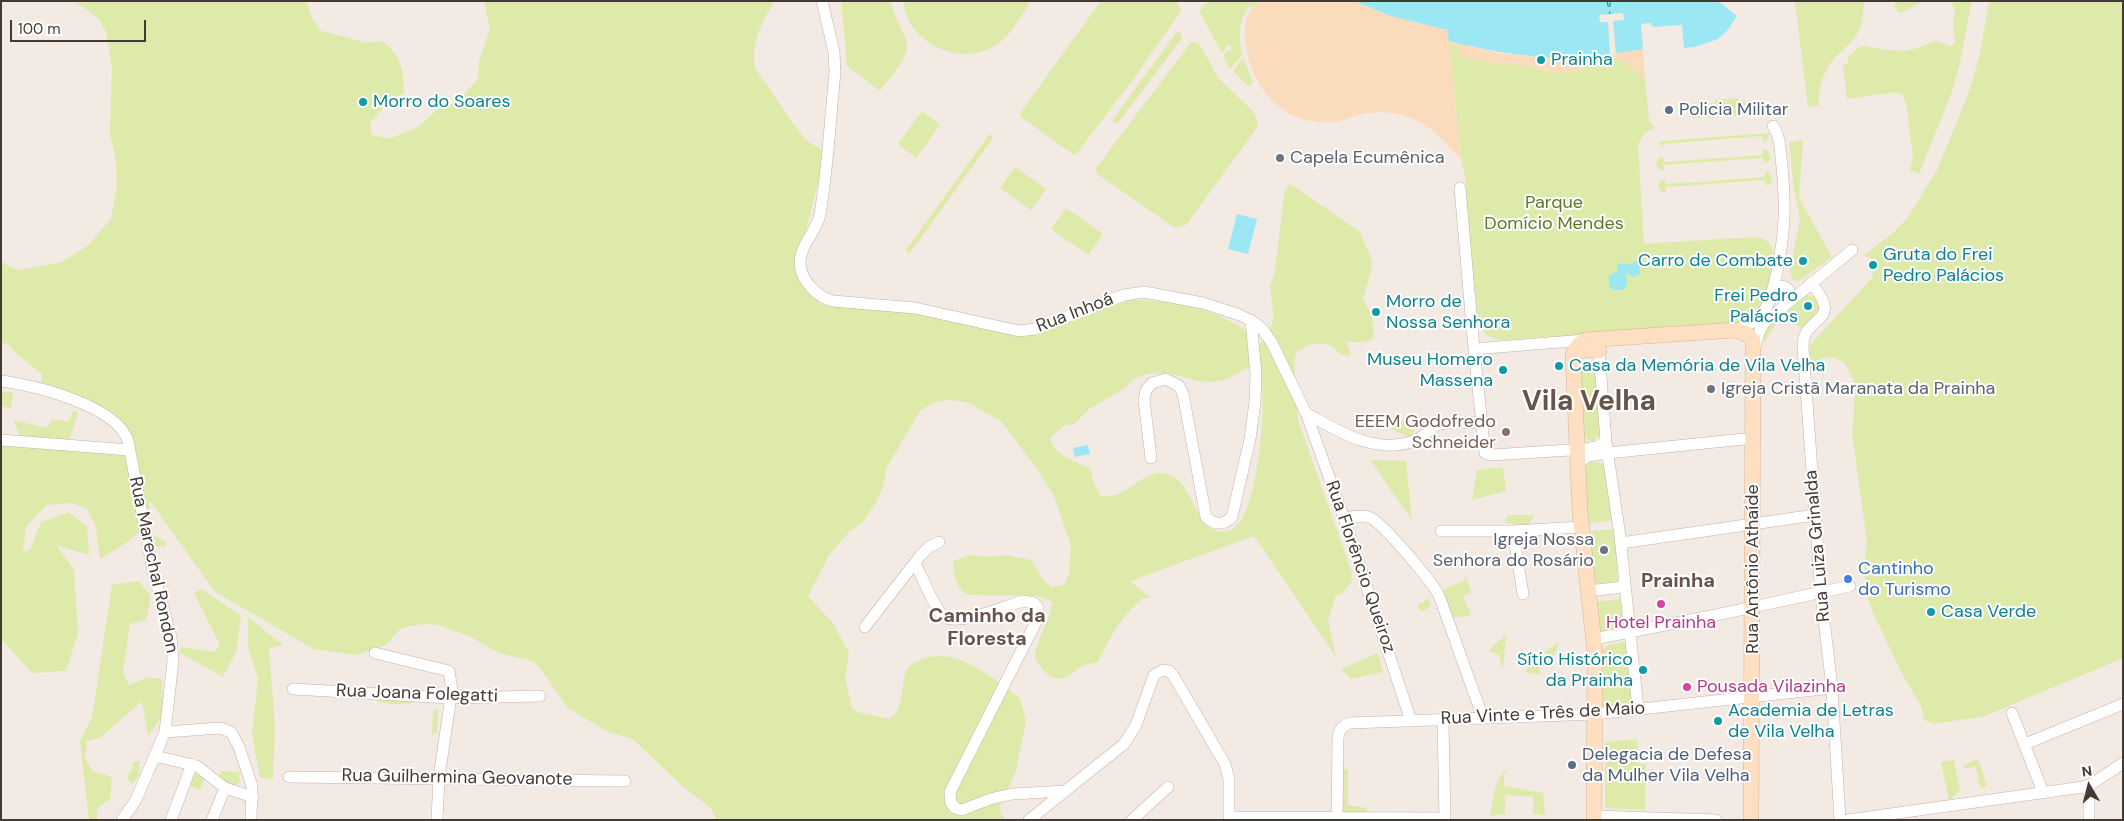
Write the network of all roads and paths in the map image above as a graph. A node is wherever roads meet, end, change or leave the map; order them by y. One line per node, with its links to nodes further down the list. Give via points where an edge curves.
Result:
1 (822, 1): 9 (street, Rua Inhoá, via 834,52 835,73 820,212 800,263 805,278 818,294 833,301 915,308 1019,331 1035,329 1124,295 1144,292 1190,299)
2 (1773, 126): 5 (street, via 1779,140 1786,208)
3 (1460, 188): 13 (street)
4 (1852, 250): 6 (street)
5 (1778, 268): 7 (street); 8 (street)
6 (1808, 286): 8 (street); 28 (street, Rua Luiza Grinalda, via 1823,298 1825,305 1822,316 1807,331 1803,343)
7 (1772, 293): 8 (street, via 1775,288); 8 (street, via 1772,300 1778,305); 10 (street, via 1764,312 1756,320)
8 (1787, 295): 14 (street, via 1762,326)
9 (1251, 320): 20 (street, Rua Inhoá, via 1268,335); 27 (street, via 1255,402 1232,517 1226,522 1213,523 1206,517 1183,394 1179,386 1166,379 1152,383 1144,395)
10 (1735, 330): 11 (main road); 14 (main road, via 1751,337)
11 (1585, 340): 12 (street); 15 (street, via 1595,344); 16 (main road)
12 (1560, 342): 13 (street); 16 (street)
13 (1474, 349): 21 (street)
14 (1754, 349): 22 (main road, Rua Antônio Athaíde)
15 (1599, 351): 16 (main road, via 1586,349); 24 (street)
16 (1573, 355): 26 (main road)
17 (1, 373): 19 (street)
18 (1, 382): 19 (street)
19 (16, 383): 25 (street, Rua Marechal Rondon, via 72,398 108,418 126,434)
20 (1306, 413): 21 (street, via 1353,438 1398,445 1413,442 1439,425); 29 (street, Rua Florêncio Queiroz)
21 (1481, 422): 26 (street, via 1485,453)
22 (1754, 438): 24 (street); 30 (main road, Rua Antônio Athaíde)
23 (1, 440): 25 (street)
24 (1607, 448): 26 (street, via 1588,456); 35 (street)
25 (130, 450): 59 (street, Rua Marechal Rondon, via 154,575 171,637 173,669)
26 (1577, 456): 31 (main road)
27 (1152, 458)
28 (1815, 515): 30 (street); 41 (street, Rua Luiza Grinalda)
29 (1344, 518): 56 (street, via 1364,516 1377,522 1432,583); 58 (street, Rua Florêncio Queiroz)
30 (1753, 524): 35 (street); 42 (main road, Rua Antônio Athaíde)
31 (1581, 527): 33 (street); 39 (main road)
32 (1441, 531): 33 (street)
33 (1514, 531): 40 (street)
34 (939, 542): 36 (street)
35 (1621, 543): 38 (street)
36 (915, 563): 43 (street); 70 (street, via 939,610 950,620 963,620 1024,601 1034,603 1038,608 1036,620 950,792 951,803 962,810 1012,794)
37 (1850, 586): 41 (street)
38 (1624, 587): 39 (street); 44 (street)
39 (1588, 591): 45 (main road)
40 (1523, 594)
41 (1821, 594): 42 (street); 47 (street, Rua Luiza Grinalda)
42 (1753, 607): 44 (street); 50 (main road, Rua Antônio Athaíde)
43 (865, 627)
44 (1630, 633): 45 (street); 53 (street)
45 (1594, 639): 55 (main road)
46 (375, 653): 51 (street, via 450,671)
47 (1832, 688): 50 (street, Rua Vinte e Três de Maio); 86 (street, Rua Luiza Grinalda)
48 (293, 689): 51 (street, Rua Joana Folegatti)
49 (540, 696): 51 (street, Rua Joana Folegatti)
50 (1752, 696): 53 (street, Rua Vinte e Três de Maio); 85 (main road, Rua Antônio Athaíde)
51 (450, 698): 65 (street)
52 (2123, 704): 60 (street)
53 (1638, 709): 55 (street, Rua Vinte e Três de Maio)
54 (2012, 713): 60 (street)
55 (1595, 714): 56 (street, Rua Vinte e Três de Maio); 75 (main road)
56 (1483, 718): 57 (street, Rua Vinte e Três de Maio)
57 (1444, 720): 58 (street, Rua Vinte e Três de Maio); 76 (street)
58 (1411, 721): 74 (street, Rua Vinte e Três de Maio, via 1350,723 1339,730)
59 (165, 732): 61 (street, Rua Marechal Rondon); 71 (street, via 220,728 231,732 240,747)
60 (2025, 744): 72 (street)
61 (155, 756): 63 (street); 77 (street, Rua Marechal Rondon, via 136,800)
62 (2123, 762): 67 (street)
63 (192, 764): 69 (street); 78 (street)
64 (289, 777): 65 (street, Rua Guilhermina Geovanote)
65 (439, 778): 66 (street, Rua Guilhermina Geovanote); 81 (street)
66 (625, 781)
67 (2089, 785): 72 (street); 88 (street)
68 (1168, 787): 83 (street)
69 (225, 788): 71 (street); 79 (street)
70 (1066, 791): 73 (street, via 1124,744 1136,725 1154,675 1163,670 1173,675 1223,757 1229,779); 82 (street)
71 (253, 792): 80 (street)
72 (2043, 792): 87 (street)
73 (1229, 818): 74 (street)
74 (1337, 818): 76 (street)
75 (1594, 818): 84 (street)
76 (1445, 819)
77 (122, 820)
78 (171, 820)
79 (212, 820)
80 (251, 820)
81 (437, 820)
82 (1029, 820)
83 (1132, 820)
84 (1716, 820)
85 (1751, 820)
86 (1840, 820)
87 (1848, 820)
88 (2089, 820)

